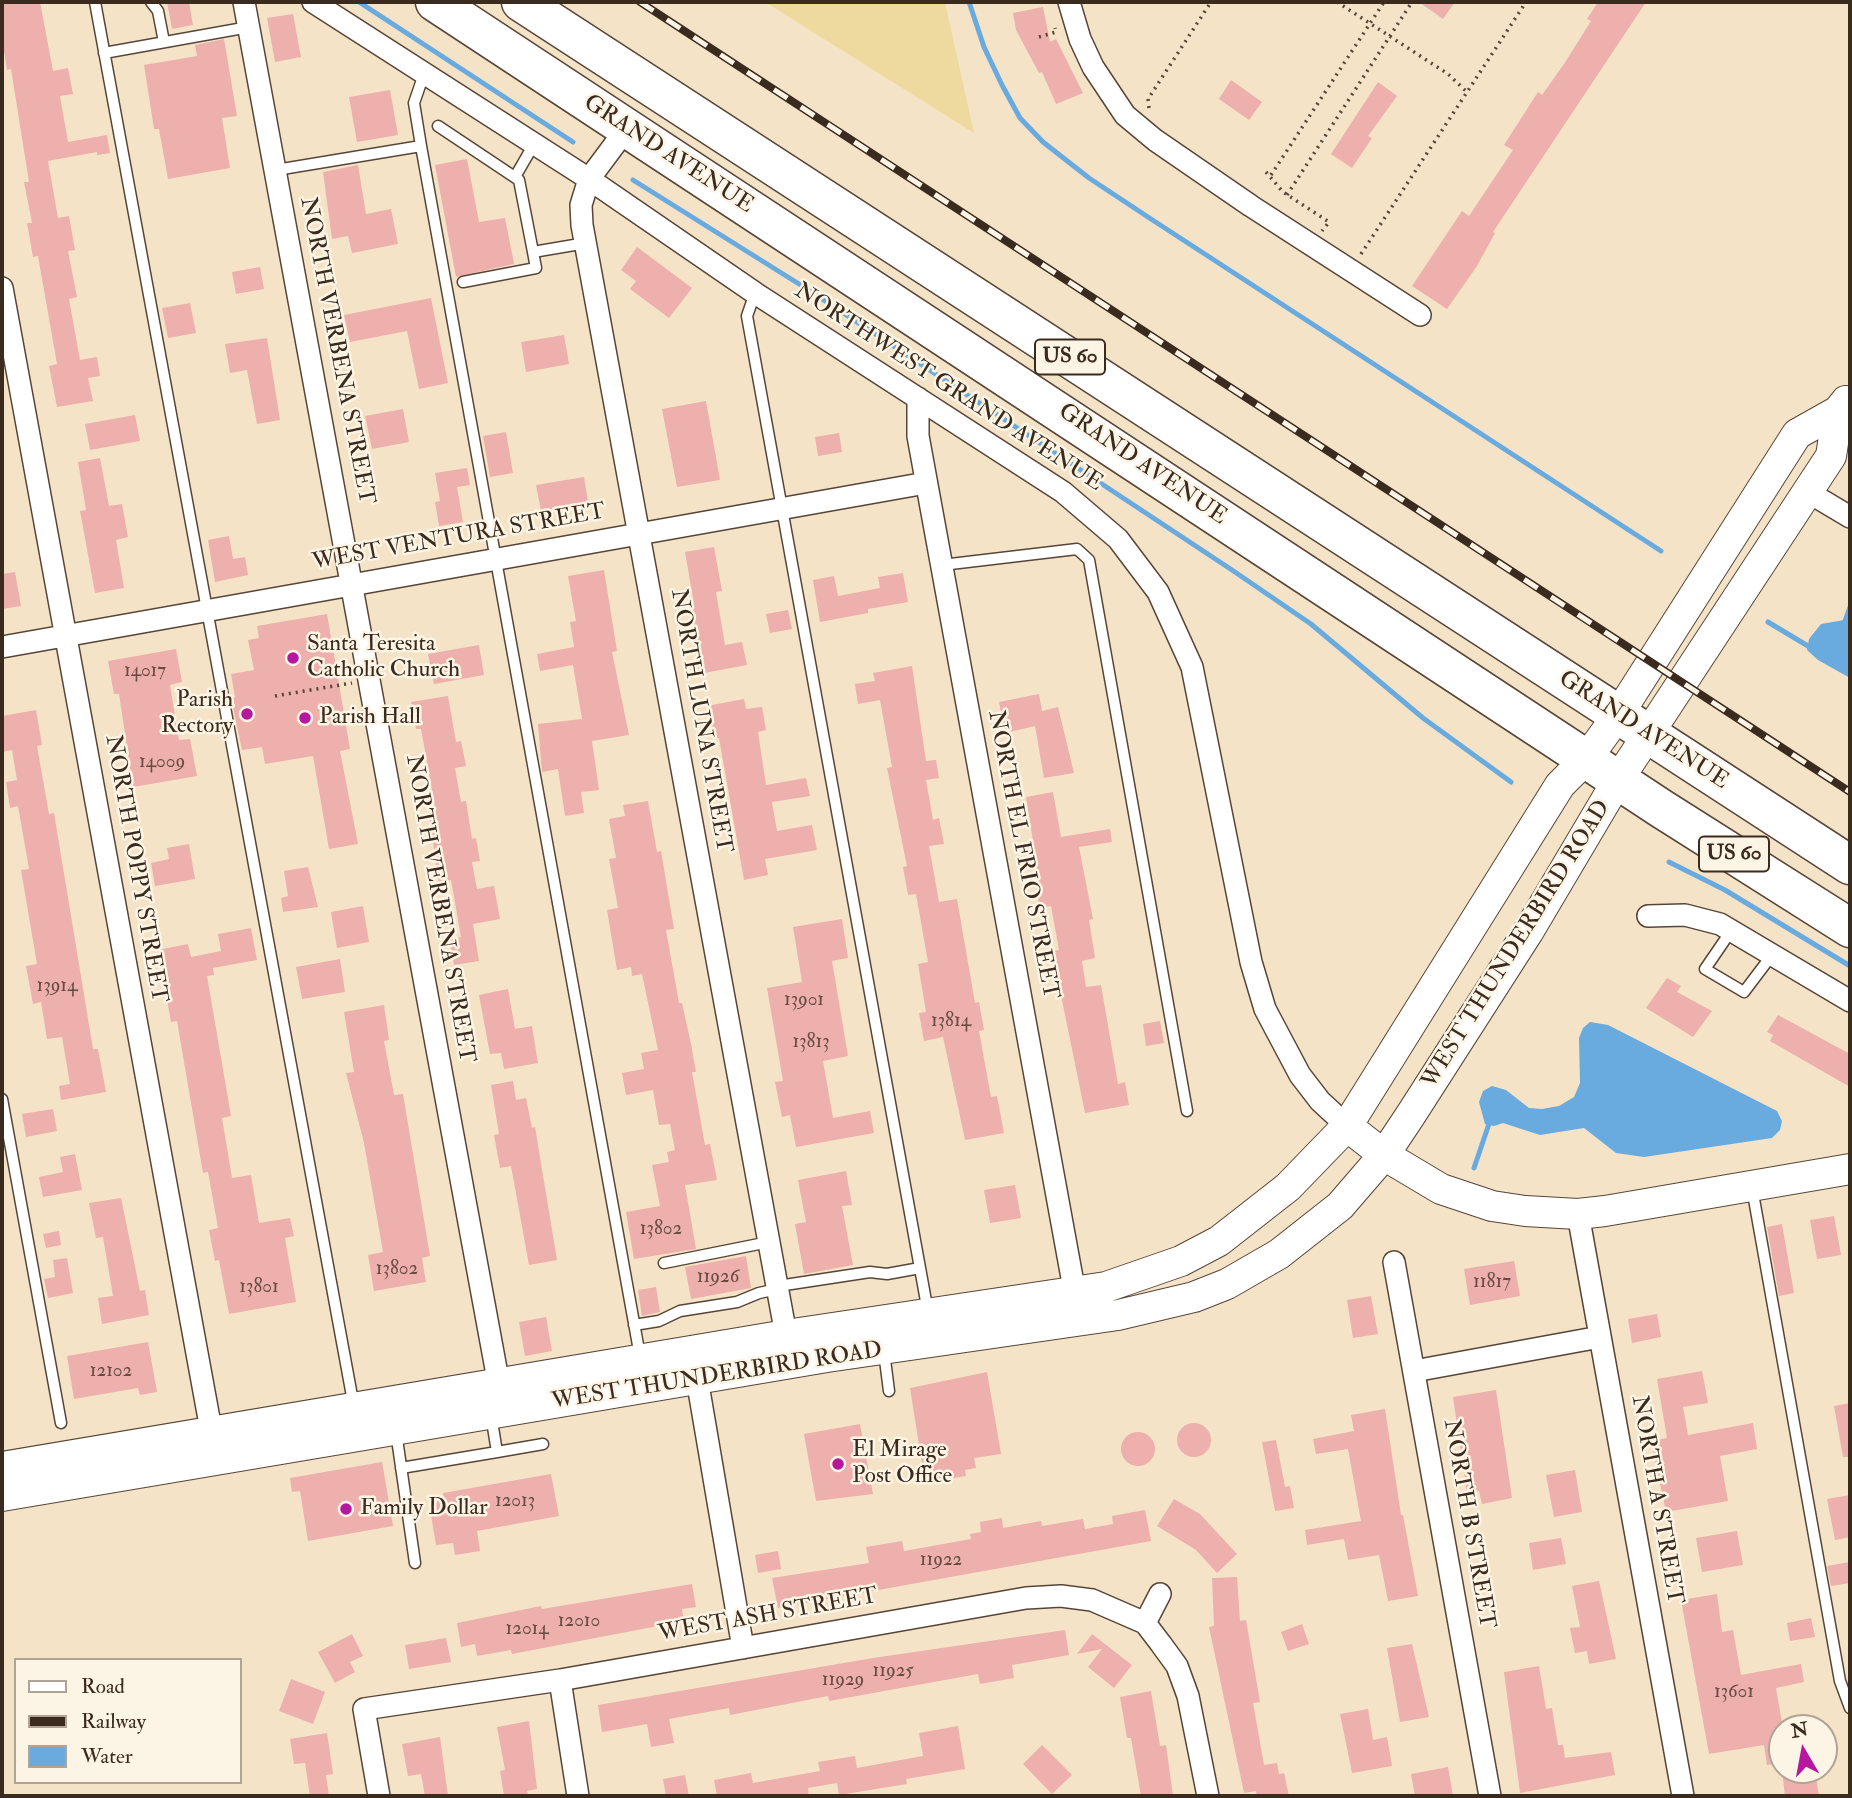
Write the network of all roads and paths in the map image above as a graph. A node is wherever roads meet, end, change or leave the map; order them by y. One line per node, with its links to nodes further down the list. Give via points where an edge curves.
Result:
1 (95, 2): 19 (lane)
2 (151, 2): 18 (lane, via 158,11)
3 (244, 2): 15 (street, NORTH VERBENA STREET)
4 (313, 2): 20 (street, NORTHWEST GRAND AVENUE)
5 (435, 2): 23 (highway, GRAND AVENUE / US 60)
6 (521, 2): 54 (highway, GRAND AVENUE / US 60)
7 (1069, 2): 24 (street, via 1080,39 1110,96)
8 (1210, 2): 24 (path, via 1148,99)
9 (1337, 2): 14 (path)
10 (1384, 2): 14 (path)
11 (1412, 2): 16 (path)
12 (1526, 2): 21 (path)
13 (1054, 22): 17 (path, via 1056,32)
14 (1370, 23): 16 (path); 30 (path, via 1269,174)
15 (249, 27): 18 (lane); 27 (street, NORTH VERBENA STREET)
16 (1390, 36): 21 (path); 30 (path)
17 (1039, 37)
18 (164, 42): 19 (lane)
19 (104, 53): 49 (lane)
20 (424, 74): 25 (street, NORTHWEST GRAND AVENUE); 26 (lane, via 414,103)
21 (1467, 92): 34 (path)
22 (438, 125): 28 (lane)
23 (627, 128): 29 (street, NORTH LUNA STREET); 55 (highway, GRAND AVENUE / US 60)
24 (1144, 131): 38 (street)
25 (534, 144): 28 (lane); 29 (street, NORTHWEST GRAND AVENUE)
26 (421, 146): 27 (lane); 46 (lane)
27 (276, 170): 48 (street, NORTH VERBENA STREET)
28 (514, 177): 33 (lane, via 519,180)
29 (589, 180): 32 (street, NORTH LUNA STREET, via 581,205); 37 (street, NORTHWEST GRAND AVENUE)
30 (1287, 195): 31 (path, via 1329,222 1322,231)
31 (1326, 236)
32 (586, 243): 33 (lane); 45 (street, NORTH LUNA STREET)
33 (533, 252): 35 (lane, via 536,268)
34 (1356, 257)
35 (463, 282)
36 (2, 288): 50 (street, NORTH POPPY STREET)
37 (755, 293): 39 (street, NORTHWEST GRAND AVENUE); 43 (lane, via 747,316)
38 (1420, 316)
39 (918, 398): 41 (street, NORTH EL FRIO STREET, via 916,422); 65 (street, NORTHWEST GRAND AVENUE, via 1088,511 1118,540 1158,592 1198,687 1251,962 1265,1009 1300,1075)
40 (1844, 403): 42 (main road, via 1831,456); 54 (main road, via 1797,434)
41 (926, 482): 43 (street, WEST VENTURA STREET); 47 (street, NORTH EL FRIO STREET)
42 (1808, 492): 44 (street); 54 (main road)
43 (782, 508): 45 (street, WEST VENTURA STREET); 73 (lane)
44 (1850, 517)
45 (639, 532): 46 (street, WEST VENTURA STREET); 70 (street, NORTH LUNA STREET)
46 (494, 559): 48 (street, WEST VENTURA STREET); 77 (lane)
47 (942, 565): 64 (lane, via 1077,549 1089,560); 75 (street, NORTH EL FRIO STREET)
48 (353, 584): 49 (street, WEST VENTURA STREET); 85 (street, NORTH VERBENA STREET)
49 (208, 610): 50 (street, WEST VENTURA STREET); 86 (lane)
50 (65, 635): 51 (street, WEST VENTURA STREET); 89 (street, NORTH POPPY STREET)
51 (2, 647)
52 (354, 683): 53 (path)
53 (275, 696)
54 (1633, 724): 55 (main road, WEST THUNDERBIRD ROAD); 56 (main road, WEST THUNDERBIRD ROAD); 57 (highway, GRAND AVENUE / US 60)
55 (1587, 758): 56 (highway, GRAND AVENUE / US 60); 65 (main road, WEST THUNDERBIRD ROAD, via 1560,785)
56 (1618, 780): 59 (highway, GRAND AVENUE / US 60); 66 (main road, WEST THUNDERBIRD ROAD, via 1528,932)
57 (1850, 865)
58 (1648, 916): 60 (street, via 1704,918)
59 (1850, 928)
60 (1731, 931): 61 (street); 61 (lane, via 1705,969 1744,992)
61 (1772, 955): 62 (street)
62 (1850, 1001)
63 (2, 1099): 87 (lane)
64 (1187, 1111)
65 (1347, 1126): 66 (main road); 75 (main road, WEST THUNDERBIRD ROAD, via 1288,1187 1219,1241 1106,1287)
66 (1384, 1155): 69 (main road, via 1466,1198 1525,1211); 75 (main road, WEST THUNDERBIRD ROAD, via 1319,1224 1237,1279 1159,1308)
67 (1850, 1169): 68 (main road)
68 (1751, 1186): 69 (main road); 101 (lane, via 1840,1681)
69 (1578, 1214): 79 (street, NORTH A STREET)
70 (769, 1242): 72 (lane); 74 (street, NORTH LUNA STREET)
71 (1394, 1262): 83 (street, NORTH B STREET)
72 (664, 1263)
73 (920, 1268): 74 (lane); 76 (lane)
74 (778, 1288): 77 (lane, via 737,1303 680,1311); 78 (street, NORTH LUNA STREET)
75 (1078, 1307): 76 (main road, WEST THUNDERBIRD ROAD); 80 (main road, WEST THUNDERBIRD ROAD)
76 (928, 1313): 78 (main road, WEST THUNDERBIRD ROAD)
77 (634, 1325): 81 (lane)
78 (786, 1335): 82 (main road, WEST THUNDERBIRD ROAD)
79 (1600, 1337): 83 (street); 106 (street, NORTH A STREET)
80 (883, 1349): 82 (main road, WEST THUNDERBIRD ROAD); 84 (lane)
81 (641, 1359): 82 (main road, WEST THUNDERBIRD ROAD); 85 (main road, WEST THUNDERBIRD ROAD)
82 (695, 1365): 85 (main road, WEST THUNDERBIRD ROAD); 99 (street)
83 (1414, 1371): 105 (street, NORTH B STREET)
84 (889, 1391)
85 (498, 1403): 86 (main road, WEST THUNDERBIRD ROAD); 88 (main road, WEST THUNDERBIRD ROAD); 91 (lane)
86 (354, 1408): 89 (main road, WEST THUNDERBIRD ROAD)
87 (61, 1423)
88 (395, 1429): 92 (main road, WEST THUNDERBIRD ROAD); 94 (lane)
89 (211, 1431): 92 (street, NORTH POPPY STREET); 93 (main road, WEST THUNDERBIRD ROAD)
90 (543, 1444): 91 (lane)
91 (497, 1452): 94 (lane)
92 (216, 1460): 95 (main road, WEST THUNDERBIRD ROAD)
93 (2, 1467)
94 (401, 1468): 96 (lane)
95 (2, 1496)
96 (415, 1563)
97 (1160, 1594): 98 (street)
98 (1145, 1623): 99 (street, WEST ASH STREET, via 1092,1600 1026,1598); 104 (street, via 1177,1666 1188,1696)
99 (743, 1648): 100 (street, WEST ASH STREET)
100 (560, 1680): 102 (street, WEST ASH STREET, via 364,1709); 103 (street)
101 (1850, 1708)
102 (379, 1796)
103 (578, 1796)
104 (1208, 1796)
105 (1490, 1796)
106 (1683, 1796)

